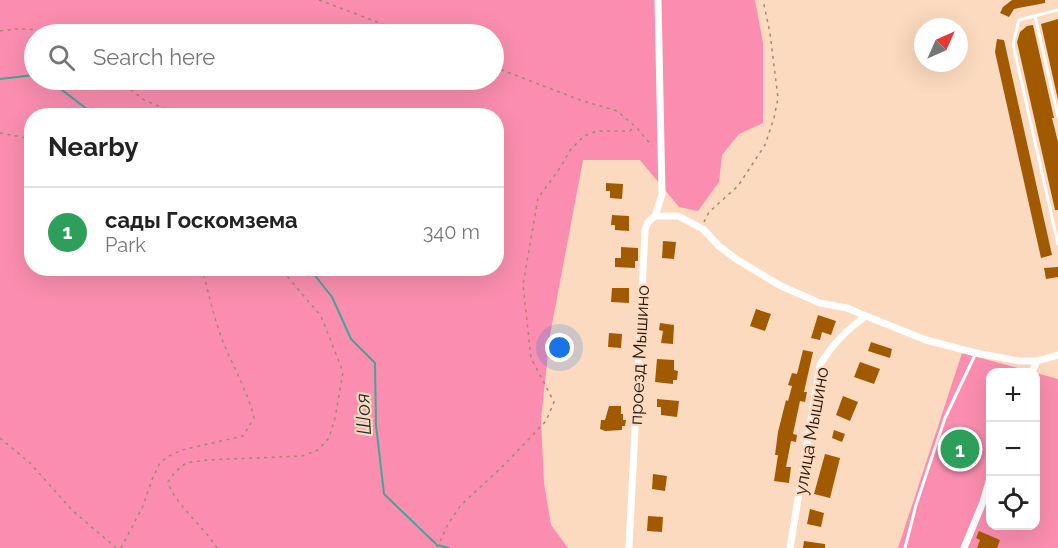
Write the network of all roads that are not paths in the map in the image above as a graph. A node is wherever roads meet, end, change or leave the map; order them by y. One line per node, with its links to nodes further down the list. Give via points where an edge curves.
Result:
1 (658, 0): 5 (street, проезд Мышино, via 662,194)
2 (1058, 10): 3 (lane)
3 (1035, 16): 4 (lane); 6 (lane, via 1019,20 1013,44)
4 (1058, 117)
5 (655, 216): 7 (street, via 678,216 703,229 736,259 782,286 820,303); 13 (street, проезд Мышино, via 645,230)
6 (1058, 244)
7 (866, 316): 8 (street, via 926,340); 14 (street, улица Мышино, via 846,330 820,365)
8 (976, 353): 10 (street); 15 (lane, via 945,418)
9 (1058, 354): 10 (street)
10 (1037, 361): 11 (street)
11 (1034, 368)
12 (986, 492): 16 (street)
13 (629, 548)
14 (790, 548)
15 (905, 548)
16 (964, 548)

